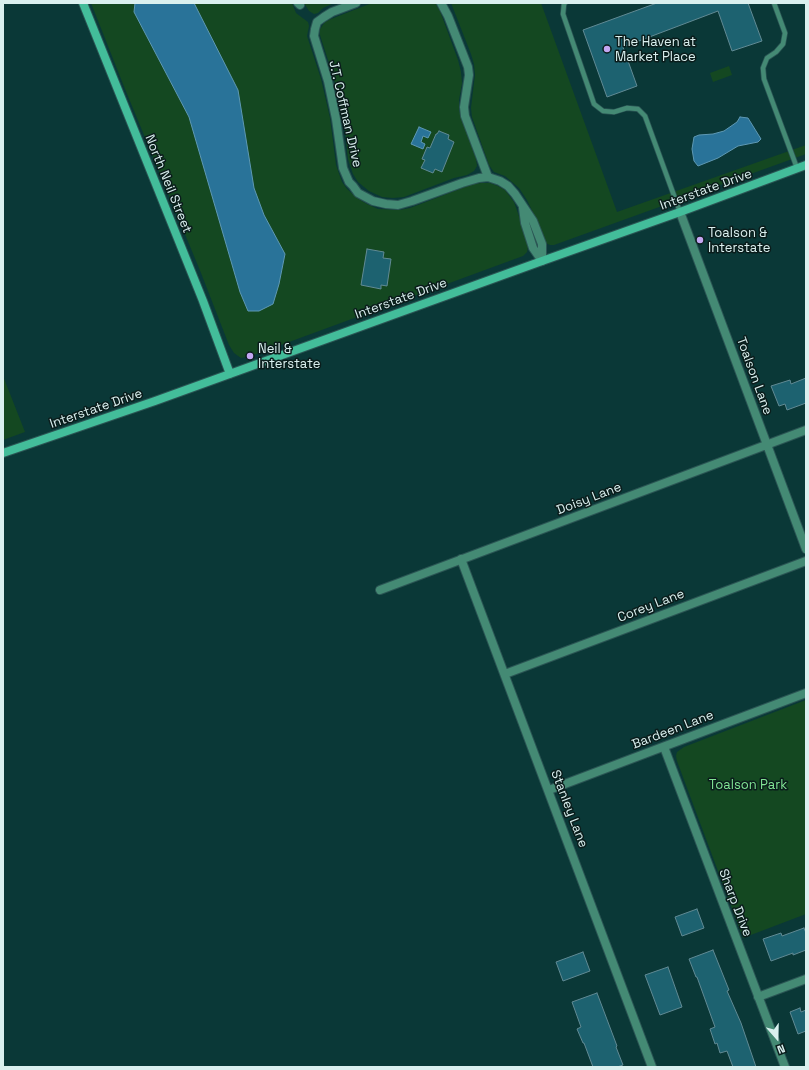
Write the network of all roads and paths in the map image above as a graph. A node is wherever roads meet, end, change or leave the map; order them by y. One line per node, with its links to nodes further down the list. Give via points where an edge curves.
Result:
1 (84, 3): 11 (main road, North Neil Street)
2 (356, 3): 8 (street, J.T. Coffman Drive, via 332,12 317,22 314,36 328,81 343,168 349,182 358,192 373,201 398,205)
3 (441, 3): 8 (street, via 468,67 465,116)
4 (565, 3): 9 (lane, via 563,14 594,104 603,111 638,109 645,116)
5 (774, 3): 7 (lane, via 785,33 783,44 767,58 763,68 764,79)
6 (806, 165): 7 (main road, Interstate Drive)
7 (797, 168): 9 (main road, Interstate Drive)
8 (488, 177): 10 (street, via 508,186 515,194 523,207 533,248)
9 (680, 212): 10 (main road, Interstate Drive); 13 (street, Toalson Lane)
10 (542, 261): 11 (main road, Interstate Drive)
11 (230, 374): 14 (main road, Interstate Drive)
12 (806, 430): 13 (street, Doisy Lane)
13 (767, 444): 15 (street, Toalson Lane); 16 (street, Doisy Lane)
14 (3, 453)
15 (806, 549)
16 (461, 559): 18 (street, Doisy Lane); 19 (street, Stanley Lane)
17 (806, 561): 19 (street, Corey Lane)
18 (380, 590)
19 (505, 674): 22 (street, Stanley Lane)
20 (806, 692): 21 (street, Bardeen Lane)
21 (664, 747): 22 (street, Bardeen Lane); 24 (street, Sharp Drive)
22 (549, 790): 25 (street, Stanley Lane)
23 (806, 979): 24 (street)
24 (758, 997): 26 (street, Sharp Drive)
25 (652, 1067)
26 (784, 1067)

